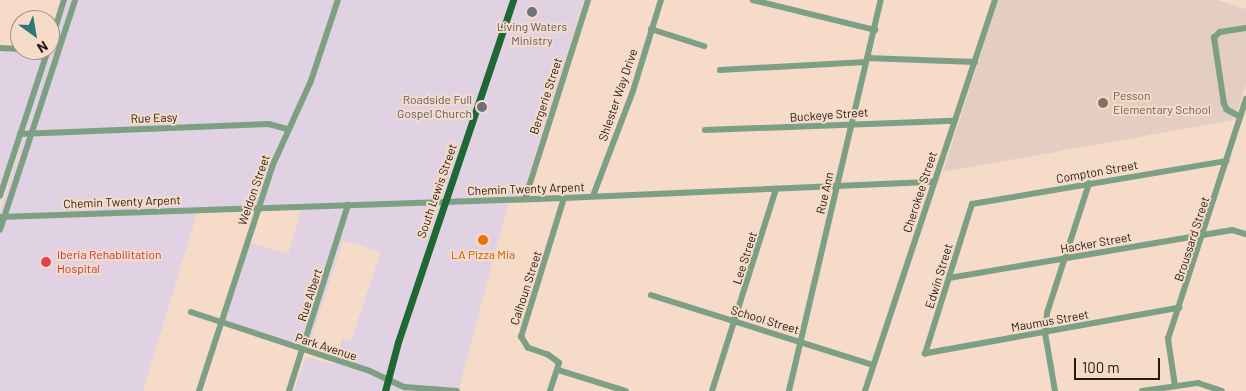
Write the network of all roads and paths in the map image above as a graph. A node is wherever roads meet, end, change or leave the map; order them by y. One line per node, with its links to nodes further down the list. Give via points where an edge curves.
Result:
1 (64, 0): 10 (street)
2 (75, 0): 14 (street)
3 (338, 0): 25 (street, Weldon Street, via 311,81)
4 (513, 0): 38 (main road, South Lewis Street)
5 (588, 0): 37 (street, Bergerie Street)
6 (661, 0): 12 (street, Shlester Way Drive)
7 (753, 0): 13 (street)
8 (881, 0): 13 (street, Rue Ann)
9 (995, 0): 19 (street, Cherokee Street)
10 (60, 13)
11 (1246, 28): 22 (street, via 1220,32 1214,38 1224,104 1227,110)
12 (651, 29): 15 (street); 35 (street, Shlester Way Drive, via 633,91)
13 (875, 30): 18 (street, Rue Ann)
14 (60, 45)
15 (704, 46)
16 (46, 60): 28 (street)
17 (55, 60): 27 (street)
18 (867, 60): 19 (street); 20 (street); 24 (street, Rue Ann)
19 (975, 62): 23 (street, Cherokee Street)
20 (720, 70)
21 (1246, 98): 22 (street, Broussard Street)
22 (1240, 117): 29 (street, Broussard Street)
23 (954, 122): 24 (street, Buckeye Street); 30 (street, Cherokee Street)
24 (852, 124): 26 (street, Buckeye Street); 32 (street, Rue Ann)
25 (288, 129): 27 (street, Rue Easy, via 269,124); 41 (street, Weldon Street)
26 (705, 130)
27 (32, 133): 28 (street, Rue Easy); 42 (street)
28 (20, 134): 34 (street)
29 (1226, 161): 31 (street, Compton Street); 45 (street, Broussard Street)
30 (934, 182): 32 (street, Chemin Twenty Arpent); 57 (street, Cherokee Street)
31 (1089, 184): 39 (street, Compton Street); 46 (street)
32 (838, 186): 33 (street, Chemin Twenty Arpent); 54 (street, Rue Ann)
33 (776, 188): 35 (street, Chemin Twenty Arpent); 51 (street, Lee Street)
34 (0, 196)
35 (593, 196): 36 (street, Chemin Twenty Arpent)
36 (564, 198): 37 (street, Chemin Twenty Arpent); 58 (street, Calhoun Street, via 521,337 528,348 554,358 559,363)
37 (525, 199): 38 (street, Chemin Twenty Arpent)
38 (445, 202): 40 (street, Chemin Twenty Arpent); 59 (main road, South Lewis Street)
39 (972, 204): 47 (street, Edwin Street)
40 (348, 205): 41 (street, Chemin Twenty Arpent); 55 (street, Rue Albert)
41 (258, 208): 42 (street, Chemin Twenty Arpent); 52 (street, Weldon Street)
42 (2, 217): 43 (street)
43 (0, 230)
44 (1246, 234): 45 (street, Hacker Street, via 1232,230)
45 (1204, 235): 46 (street, Hacker Street); 49 (street, Broussard Street)
46 (1064, 259): 47 (street, Hacker Street); 53 (street, via 1047,313)
47 (949, 278): 56 (street, Edwin Street)
48 (650, 295): 51 (street, School Street)
49 (1180, 308): 53 (street, Maumus Street); 60 (street, Broussard Street, via 1168,339)
50 (191, 312): 52 (street, Park Avenue)
51 (734, 321): 54 (street, School Street); 67 (street, Lee Street)
52 (221, 323): 55 (street, Park Avenue); 61 (street, Weldon Street)
53 (1045, 333): 56 (street, Maumus Street); 70 (street)
54 (801, 342): 57 (street, School Street); 68 (street, Rue Ann)
55 (302, 350): 59 (street, Park Avenue); 62 (street, Rue Albert)
56 (925, 354)
57 (873, 365): 69 (street, Cherokee Street)
58 (558, 370): 65 (street); 66 (street)
59 (388, 380): 63 (main road, South Lewis Street); 64 (street, Park Avenue, via 405,387)
60 (1175, 386): 71 (street); 72 (street, via 1198,384)
61 (199, 391)
62 (289, 391)
63 (386, 391)
64 (457, 391)
65 (550, 391)
66 (626, 391)
67 (712, 391)
68 (789, 391)
69 (865, 391)
70 (1055, 391)
71 (1142, 391)
72 (1222, 391)

